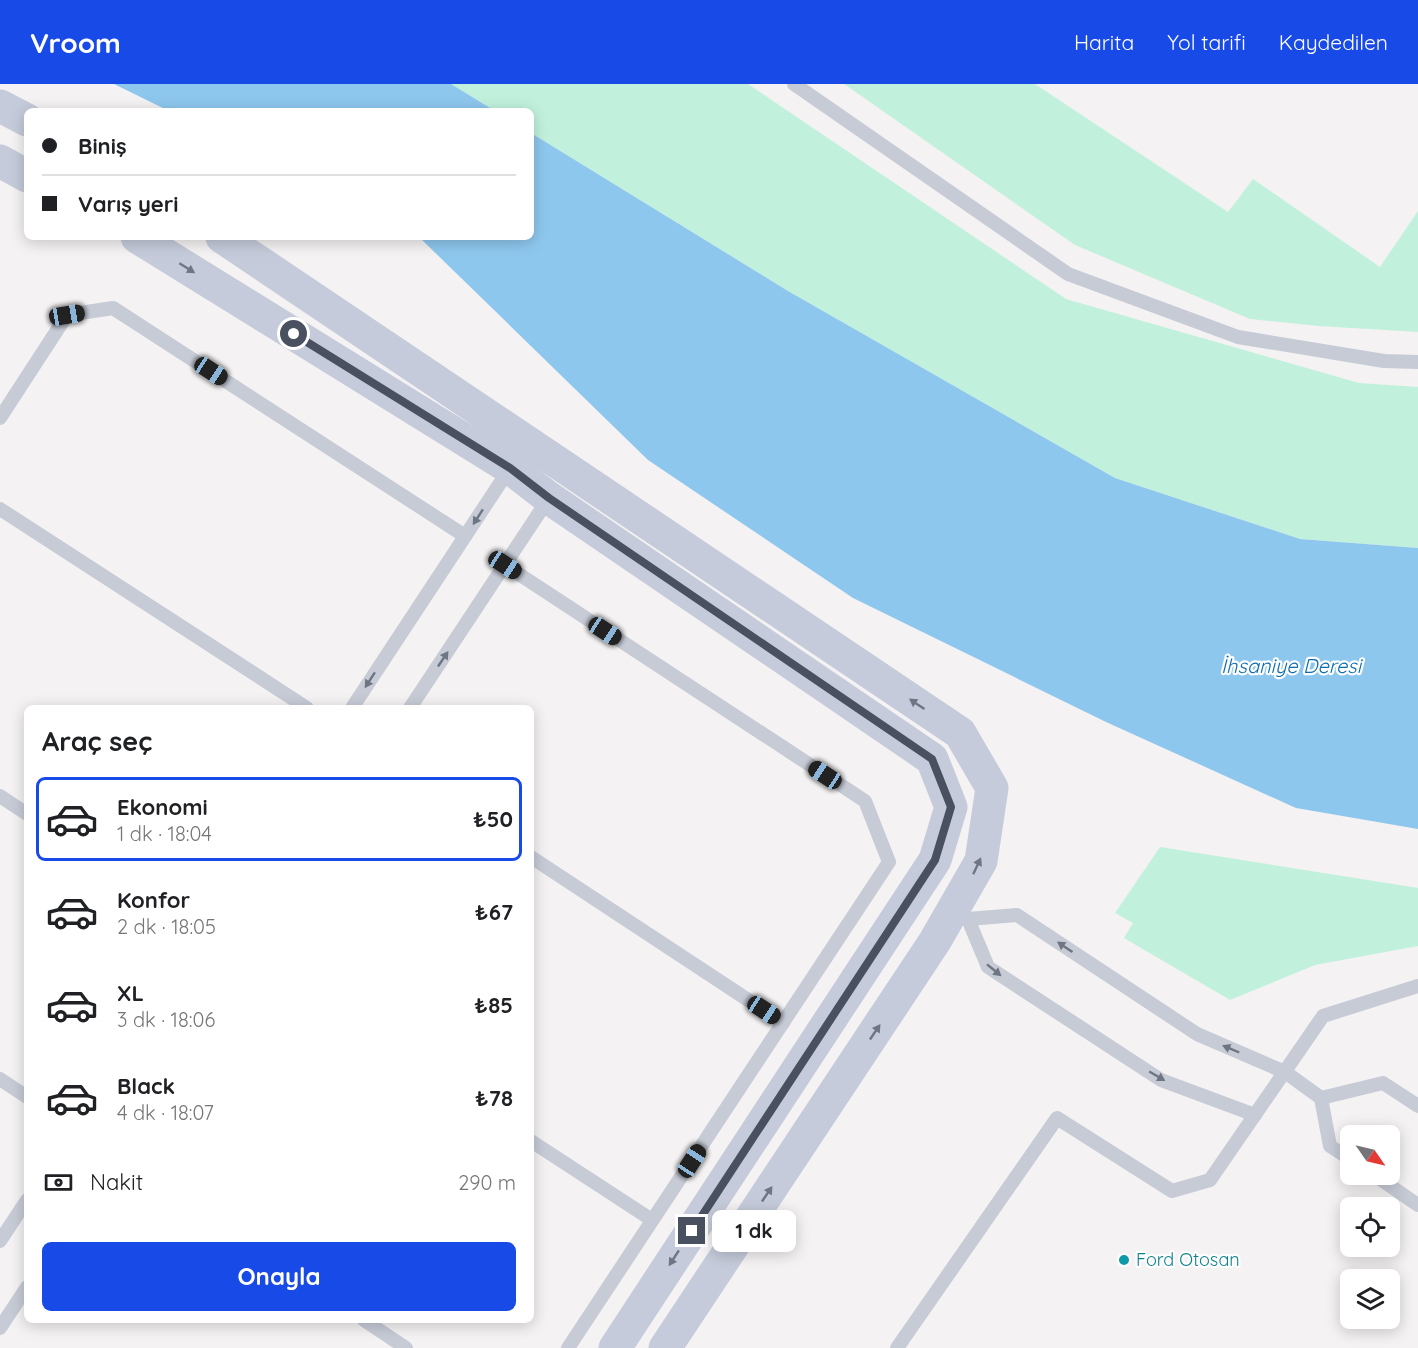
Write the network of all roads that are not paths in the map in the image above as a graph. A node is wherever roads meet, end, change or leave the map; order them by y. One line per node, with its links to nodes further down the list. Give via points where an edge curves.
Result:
1 (794, 84): 8 (lane, via 1068,274 1238,337 1384,361)
2 (0, 106): 3 (main road)
3 (24, 118)
4 (0, 161): 5 (main road)
5 (24, 174)
6 (142, 240): 10 (main road, one-way to 10)
7 (226, 240): 42 (main road, one-way to 7, via 935,941 981,861 992,788 960,733)
8 (1418, 362)
9 (0, 418): 13 (lane, via 67,315 113,308)
10 (510, 468): 11 (main road); 13 (lane, one-way to 13)
11 (549, 498): 14 (lane); 41 (main road, one-way to 41, via 932,759 951,807 935,860)
12 (0, 509): 15 (lane)
13 (465, 536): 16 (lane, one-way to 16)
14 (505, 565): 17 (lane, one-way to 14); 22 (lane, via 865,801 889,862)
15 (302, 705)
16 (354, 705)
17 (412, 705)
18 (0, 796): 19 (lane)
19 (24, 812)
20 (534, 859): 22 (lane)
21 (1418, 986): 23 (lane, via 1323,1016)
22 (783, 1023): 34 (lane)
23 (1285, 1072): 26 (lane); 28 (lane); 28 (lane, one-way to 28, via 1197,1034 1017,915 968,919 988,967 1161,1080)
24 (0, 1079): 25 (lane)
25 (24, 1095)
26 (1321, 1098): 27 (lane, via 1383,1083); 30 (lane, via 1330,1146)
27 (1418, 1106)
28 (1255, 1115): 43 (lane, via 1210,1180 1172,1191 1057,1118)
29 (534, 1143): 34 (lane)
30 (1340, 1152)
31 (1389, 1185): 33 (lane)
32 (24, 1205): 35 (lane)
33 (1418, 1205)
34 (652, 1220): 40 (lane)
35 (0, 1241)
36 (24, 1292): 38 (lane)
37 (368, 1323): 39 (lane)
38 (0, 1328)
39 (406, 1348)
40 (568, 1348)
41 (615, 1348)
42 (665, 1348)
43 (897, 1348)

